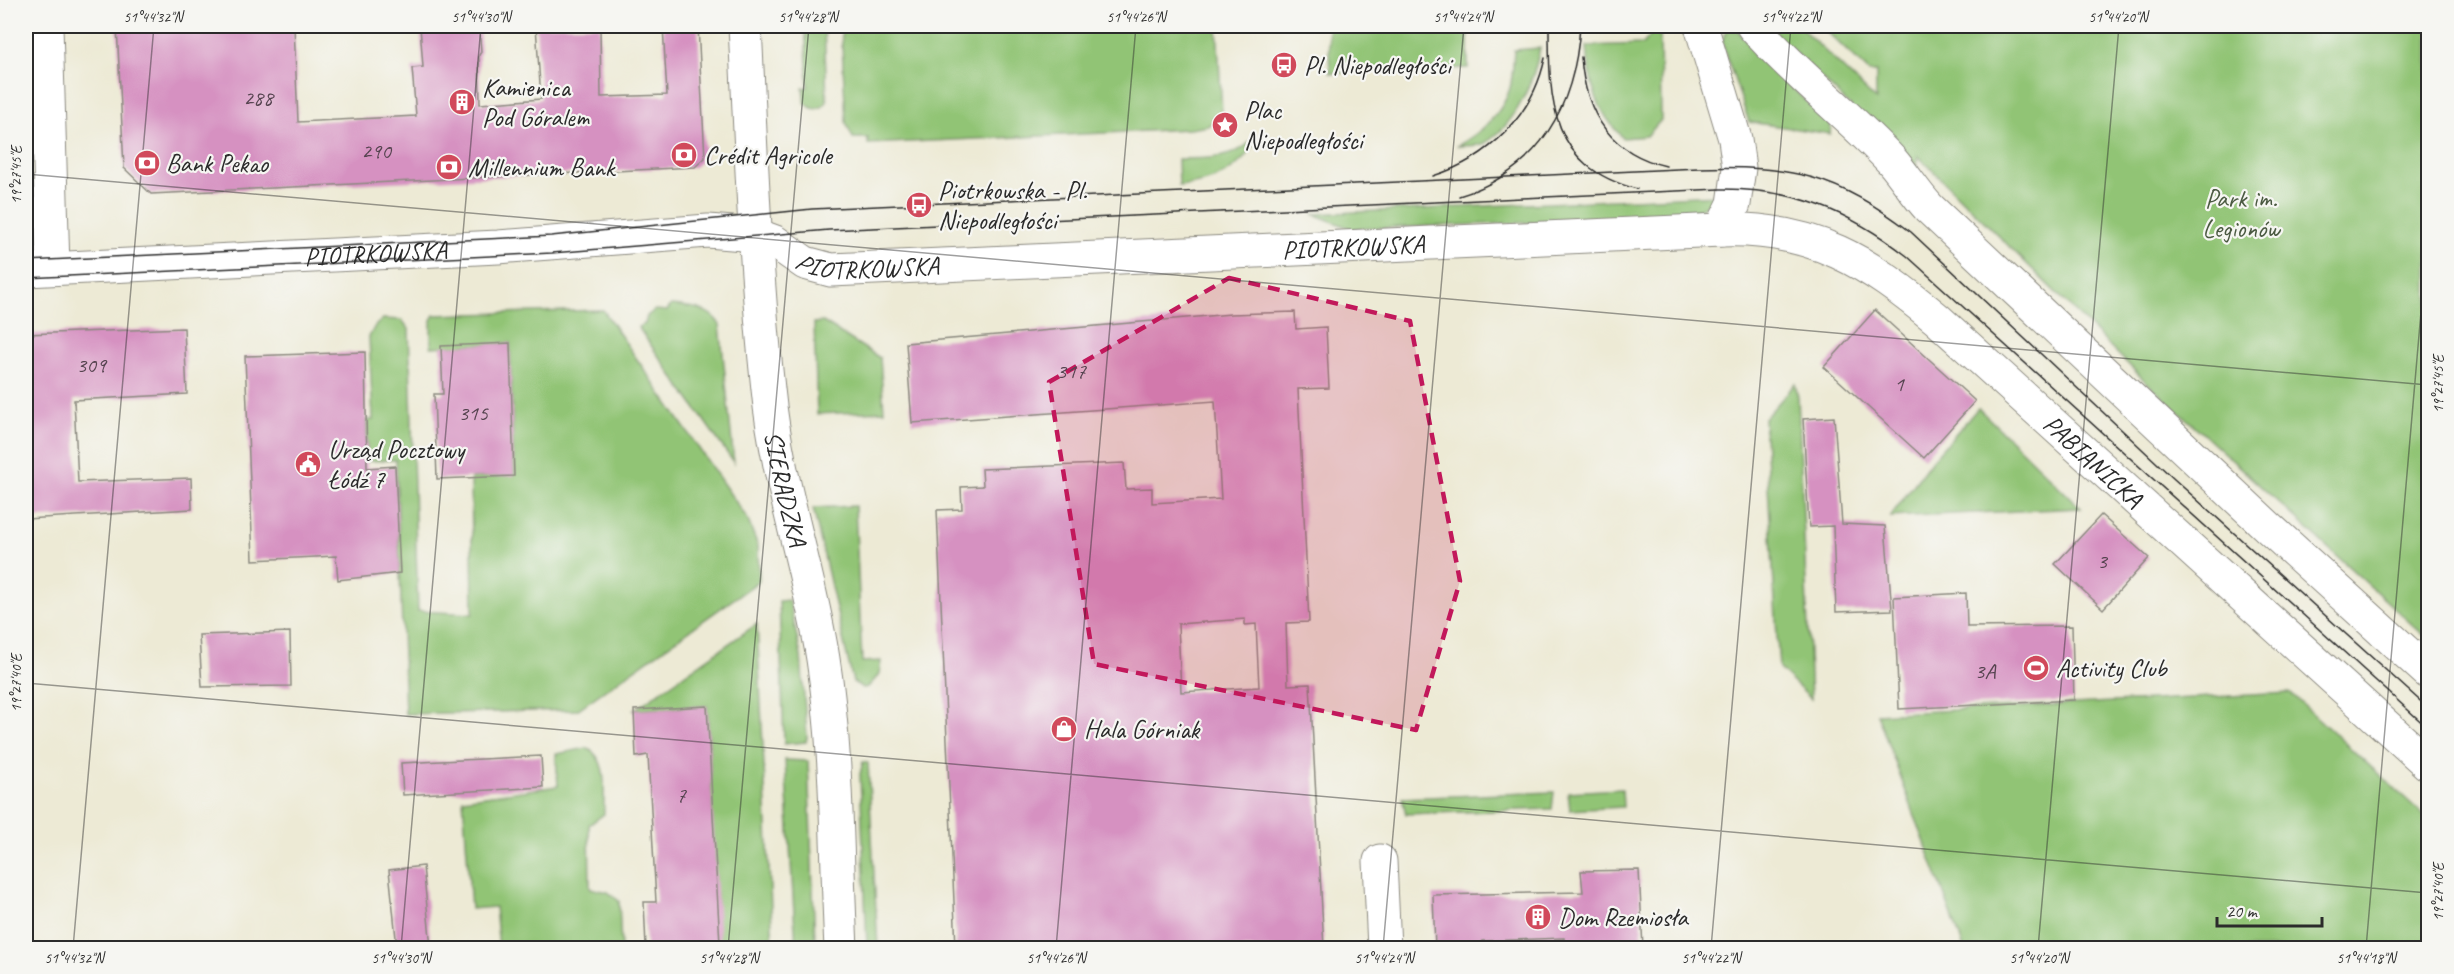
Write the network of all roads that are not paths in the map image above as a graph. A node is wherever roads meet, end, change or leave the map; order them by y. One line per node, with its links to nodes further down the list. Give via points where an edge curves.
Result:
1 (46, 26): 7 (street)
2 (745, 26): 6 (street, SIERADZKA)
3 (1701, 26): 5 (street, via 1739,161 1734,204)
4 (1753, 26): 8 (street, via 1893,162 1917,196)
5 (1721, 230): 6 (street, PIOTRKOWSKA, via 831,270 805,263 775,242); 9 (street, PABIANICKA, via 1758,230 1804,238 1851,257 1902,290)
6 (756, 235): 7 (street, PIOTRKOWSKA, via 708,231 498,247); 11 (street, SIERADZKA, via 773,429 818,630 827,688)
7 (39, 269)
8 (2428, 672)
9 (2428, 764)
10 (1380, 861): 12 (street)
11 (841, 948)
12 (1384, 948)

